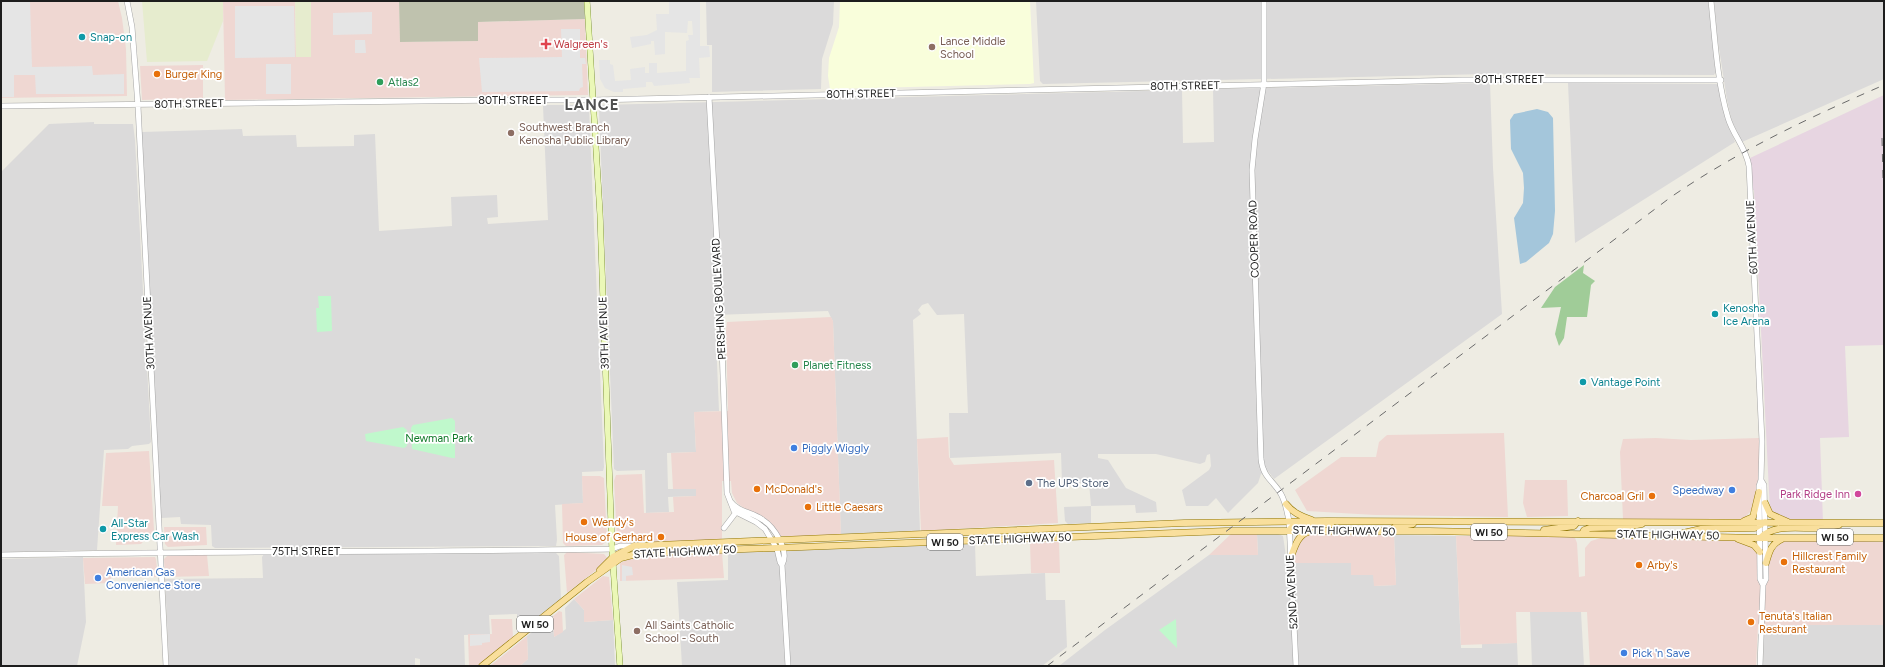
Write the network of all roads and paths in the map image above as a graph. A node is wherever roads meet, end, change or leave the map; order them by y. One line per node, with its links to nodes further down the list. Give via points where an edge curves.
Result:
1 (127, 1): 10 (street, 30TH AVENUE, via 132,27)
2 (587, 1): 8 (main road, 39TH AVENUE)
3 (1264, 1): 6 (street, COOPER ROAD)
4 (1711, 1): 5 (street, 60TH AVENUE)
5 (1721, 80): 6 (street, 80TH STREET, via 1531,79); 12 (street, 60TH AVENUE, via 1728,117 1749,166)
6 (1264, 83): 7 (street, 80TH STREET); 11 (street, COOPER ROAD, via 1254,153 1252,213 1261,459)
7 (709, 97): 8 (street, 80TH STREET); 16 (street, PERSHING BOULEVARD, via 727,489 730,501)
8 (594, 100): 10 (street, 80TH STREET); 44 (main road, 39TH AVENUE)
9 (1, 106): 10 (street, 80TH STREET)
10 (138, 106): 46 (street, 30TH AVENUE)
11 (1266, 477): 15 (street, 52ND AVENUE, via 1279,491)
12 (1762, 480): 13 (street, 60TH AVENUE); 14 (street, 60TH AVENUE)
13 (1759, 492): 23 (main road, via 1753,517); 27 (street, 60TH AVENUE)
14 (1765, 503): 24 (main road, via 1768,512); 27 (street, 60TH AVENUE)
15 (1286, 504): 17 (street, 52ND AVENUE); 18 (main road, via 1298,514)
16 (737, 510): 28 (street); 40 (street, PERSHING BOULEVARD, via 764,520)
17 (1289, 521): 18 (main road, STATE HIGHWAY 50 / WI 50); 29 (street, 52ND AVENUE); 30 (main road, via 1282,525); 40 (main road, STATE HIGHWAY 50 / WI 50)
18 (1315, 521): 19 (main road, STATE HIGHWAY 50 / WI 50)
19 (1345, 521): 21 (main road, STATE HIGHWAY 50 / WI 50); 29 (main road, via 1319,526 1293,526)
20 (1578, 521): 21 (main road, STATE HIGHWAY 50 / WI 50); 22 (main road, STATE HIGHWAY 50 / WI 50); 33 (main road, via 1574,526 1566,528)
21 (1426, 522): 32 (main road, via 1395,527)
22 (1655, 522): 23 (main road, STATE HIGHWAY 50 / WI 50); 34 (main road, via 1626,528 1590,528)
23 (1741, 522): 27 (main road, STATE HIGHWAY 50 / WI 50)
24 (1790, 522): 25 (main road, STATE HIGHWAY 50 / WI 50); 27 (main road, STATE HIGHWAY 50 / WI 50)
25 (1850, 523): 26 (main road, STATE HIGHWAY 50 / WI 50); 37 (main road, via 1822,528 1789,528)
26 (1884, 523)
27 (1762, 524): 35 (main road, via 1748,529 1701,529); 37 (street, 60TH AVENUE)
28 (724, 528)
29 (1289, 530): 30 (main road, STATE HIGHWAY 50 / WI 50); 31 (main road, STATE HIGHWAY 50 / WI 50); 50 (street, 52ND AVENUE)
30 (1236, 531): 43 (main road, STATE HIGHWAY 50 / WI 50)
31 (1310, 531): 32 (main road, STATE HIGHWAY 50 / WI 50); 50 (main road, via 1298,540)
32 (1390, 532): 33 (main road, STATE HIGHWAY 50 / WI 50)
33 (1512, 533): 34 (main road, STATE HIGHWAY 50 / WI 50)
34 (1582, 534): 35 (main road, STATE HIGHWAY 50 / WI 50)
35 (1673, 535): 36 (main road, STATE HIGHWAY 50 / WI 50)
36 (1729, 536): 37 (main road, STATE HIGHWAY 50 / WI 50); 45 (main road, via 1750,543)
37 (1764, 536): 38 (main road, STATE HIGHWAY 50 / WI 50); 45 (street, 60TH AVENUE); 52 (street, 60TH AVENUE)
38 (1786, 537): 39 (main road, STATE HIGHWAY 50 / WI 50); 52 (main road, via 1775,542)
39 (1884, 538)
40 (775, 539): 41 (main road, STATE HIGHWAY 50 / WI 50); 42 (street, PERSHING BOULEVARD); 43 (street, PERSHING BOULEVARD)
41 (634, 546): 44 (street, 75TH STREET); 47 (main road, STATE HIGHWAY 50 / WI 50)
42 (776, 547): 43 (main road, STATE HIGHWAY 50 / WI 50); 48 (main road, STATE HIGHWAY 50 / WI 50); 53 (street, PERSHING BOULEVARD)
43 (784, 547): 53 (street, PERSHING BOULEVARD)
44 (612, 548): 46 (street, 75TH STREET); 47 (street); 51 (main road, 39TH AVENUE)
45 (1760, 552): 54 (street, 60TH AVENUE, via 1760,579)
46 (160, 553): 49 (street, 75TH STREET); 55 (street, 30TH AVENUE)
47 (620, 553): 48 (street); 51 (main road, STATE HIGHWAY 50 / WI 50)
48 (632, 554): 51 (main road, STATE HIGHWAY 50 / WI 50)
49 (1, 556)
50 (1290, 559): 59 (street, 52ND AVENUE)
51 (613, 560): 56 (main road, STATE HIGHWAY 50 / WI 50); 57 (main road, 39TH AVENUE)
52 (1766, 563): 54 (street, 60TH AVENUE, via 1766,579)
53 (782, 565): 58 (street, PERSHING BOULEVARD)
54 (1763, 586): 60 (street, 60TH AVENUE)
55 (166, 666)
56 (482, 666)
57 (620, 666)
58 (788, 666)
59 (1296, 666)
60 (1760, 666)

